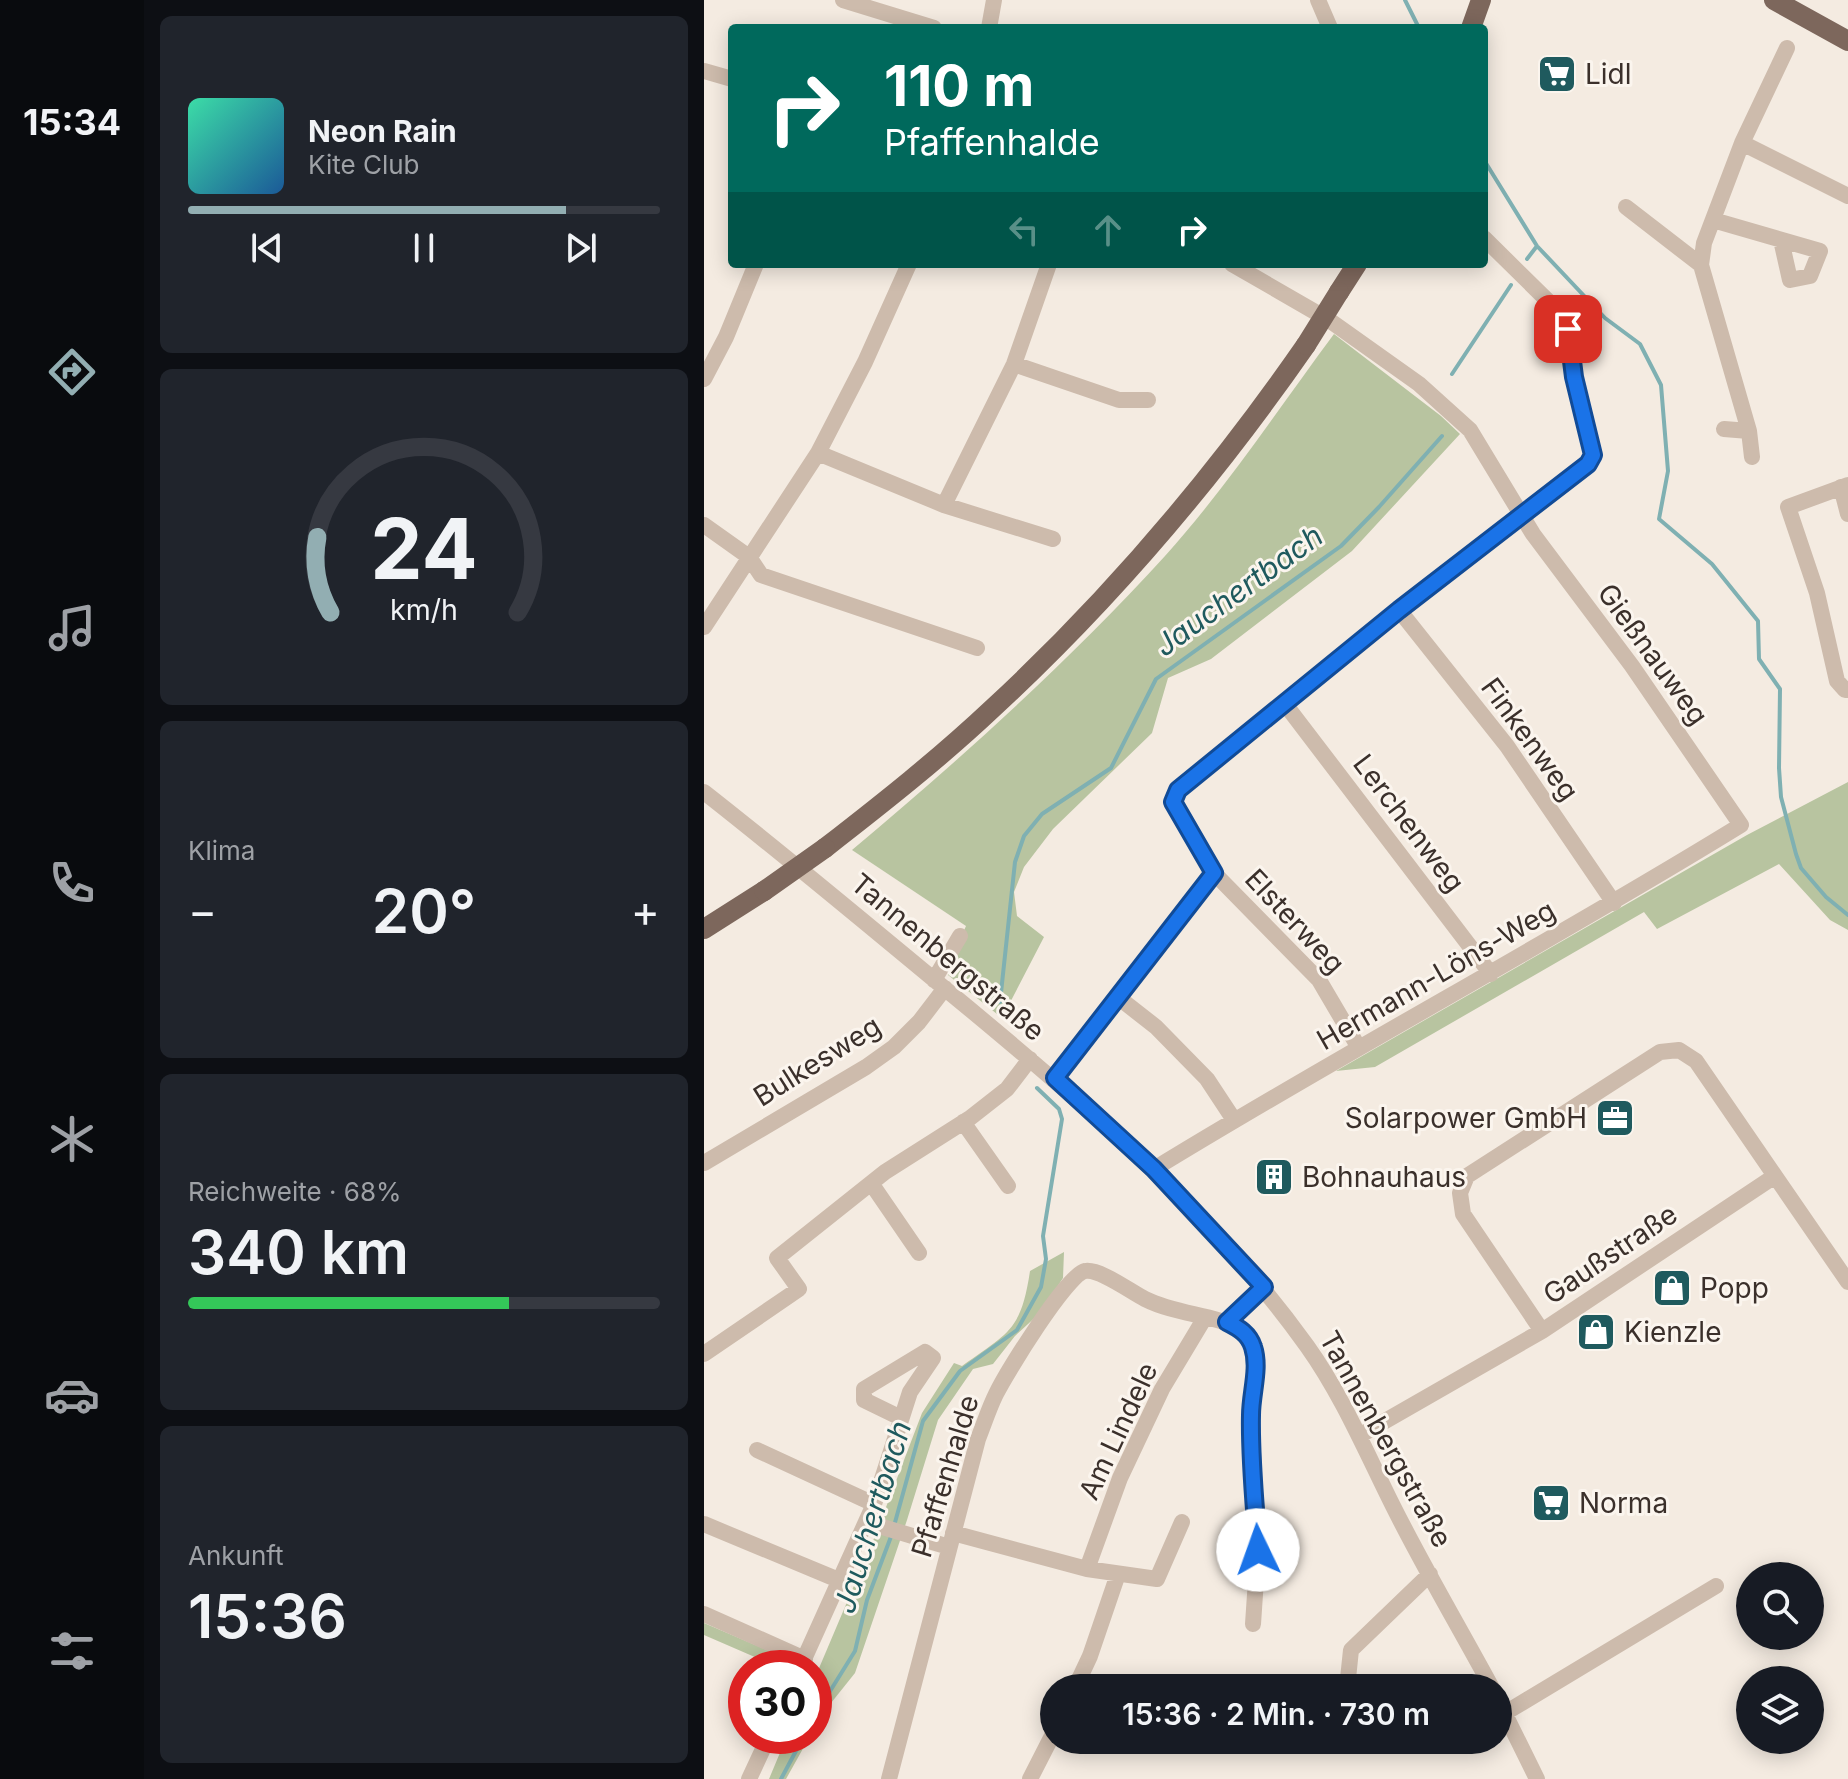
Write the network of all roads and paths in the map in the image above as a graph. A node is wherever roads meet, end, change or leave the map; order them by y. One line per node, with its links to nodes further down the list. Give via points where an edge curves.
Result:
1 (994, 0): 9 (street)
2 (1318, 0): 10 (street)
3 (1481, 0): 11 (main road)
4 (1774, 0): 7 (main road)
5 (1793, 0): 7 (main road)
6 (853, 2): 8 (street)
7 (1809, 20): 12 (main road)
8 (922, 24)
9 (990, 24)
10 (1328, 24)
11 (1472, 24)
12 (1848, 41)
13 (1787, 48): 16 (street)
14 (704, 71): 15 (street)
15 (728, 78)
16 (1742, 143): 17 (street); 19 (street)
17 (1848, 196)
18 (1626, 207): 22 (street)
19 (1713, 220): 20 (street); 22 (street)
20 (1781, 240)
21 (1488, 242): 37 (street, via 1551,304 1568,329 1593,455)
22 (1701, 265): 32 (street)
23 (754, 268): 29 (street)
24 (907, 268): 33 (street)
25 (1048, 268): 28 (street)
26 (1239, 268): 37 (street, Gießnauweg, via 1329,320 1443,404 1470,430)
27 (1354, 268): 51 (main road, bridge, via 1306,345 1200,487 1093,609 993,708 893,795)
28 (1014, 364): 30 (street, via 1119,400); 36 (street)
29 (704, 379)
30 (1148, 400)
31 (1724, 429): 32 (street)
32 (1749, 431): 34 (street)
33 (818, 453): 36 (street); 41 (street)
34 (1752, 457)
35 (1845, 486): 38 (street); 45 (street, via 1788,507 1817,593 1837,681)
36 (944, 505): 40 (street)
37 (1521, 514): 42 (street); 48 (street, Gießnauweg)
38 (1848, 514)
39 (704, 525): 41 (street)
40 (1053, 539)
41 (749, 557): 43 (street); 44 (street, via 761,575)
42 (1399, 610): 46 (street); 50 (street, Finkenweg, via 1507,746)
43 (704, 627)
44 (977, 648)
45 (1848, 690)
46 (1285, 704): 49 (street, Elsterweg, via 1178,790 1173,802); 53 (street, Lerchenweg)
47 (704, 792): 54 (street, Tannenbergstraße)
48 (1741, 825): 50 (street, Hermann-Löns-Weg)
49 (1214, 873): 55 (street); 56 (street, Elsterweg, via 1319,980)
50 (1614, 903): 53 (street, Hermann-Löns-Weg)
51 (704, 929)
52 (960, 936): 54 (street, Bulkesweg)
53 (1491, 974): 56 (street, Hermann-Löns-Weg)
54 (940, 984): 57 (street, Tannenbergstraße); 61 (street, Bulkesweg, via 919,1022 894,1047)
55 (1119, 998): 58 (street); 59 (street, via 1207,1079)
56 (1359, 1048): 59 (street, Hermann-Löns-Weg)
57 (1030, 1059): 58 (street, Tannenbergstraße); 60 (street, via 1007,1089)
58 (1055, 1078): 62 (street, Tannenbergstraße)
59 (1234, 1120): 62 (street, Hermann-Löns-Weg)
60 (963, 1122): 64 (street); 65 (street)
61 (704, 1163)
62 (1154, 1169): 68 (street, Tannenbergstraße)
63 (1775, 1176): 67 (street); 71 (street, Gaußstraße); 71 (street, via 1696,1061 1679,1050 1660,1052 1467,1176 1460,1193 1463,1214)
64 (871, 1183): 66 (street); 72 (street, via 777,1258 799,1289)
65 (1008, 1186)
66 (919, 1253)
67 (1848, 1282)
68 (1264, 1287): 70 (street); 74 (street, Tannenbergstraße, via 1316,1359)
69 (1204, 1319): 70 (street, Pfaffenhalde); 80 (street, Pfaffenhalde, via 1148,1300 1096,1272 1074,1276 996,1393); 81 (street, Am Lindele, via 1162,1389 1120,1478)
70 (1227, 1322): 87 (street, via 1248,1336 1254,1349 1251,1413 1258,1550)
71 (1542, 1331): 74 (street, Gaußstraße)
72 (704, 1354)
73 (901, 1418): 76 (street)
74 (1359, 1436): 83 (street, Tannenbergstraße)
75 (757, 1450): 76 (street)
76 (874, 1504): 78 (street)
77 (1182, 1522): 82 (street, via 1157,1579)
78 (870, 1523): 80 (street, via 912,1536); 84 (street)
79 (704, 1524): 84 (street)
80 (951, 1540): 81 (street); 98 (street, Pfaffenhalde)
81 (1087, 1569): 82 (street)
82 (1118, 1574): 90 (street)
83 (1430, 1574): 91 (street, via 1351,1650); 92 (street, Tannenbergstraße)
84 (841, 1581): 89 (street)
85 (1716, 1586): 93 (street)
86 (704, 1614): 88 (street)
87 (1253, 1624)
88 (775, 1650)
89 (809, 1650)
90 (1082, 1674)
91 (1348, 1674)
92 (1484, 1674)
93 (1512, 1700)
94 (1512, 1728): 100 (street)
95 (761, 1754): 97 (street)
96 (1043, 1754): 99 (street)
97 (749, 1779)
98 (889, 1779)
99 (1030, 1779)
100 (1537, 1779)

